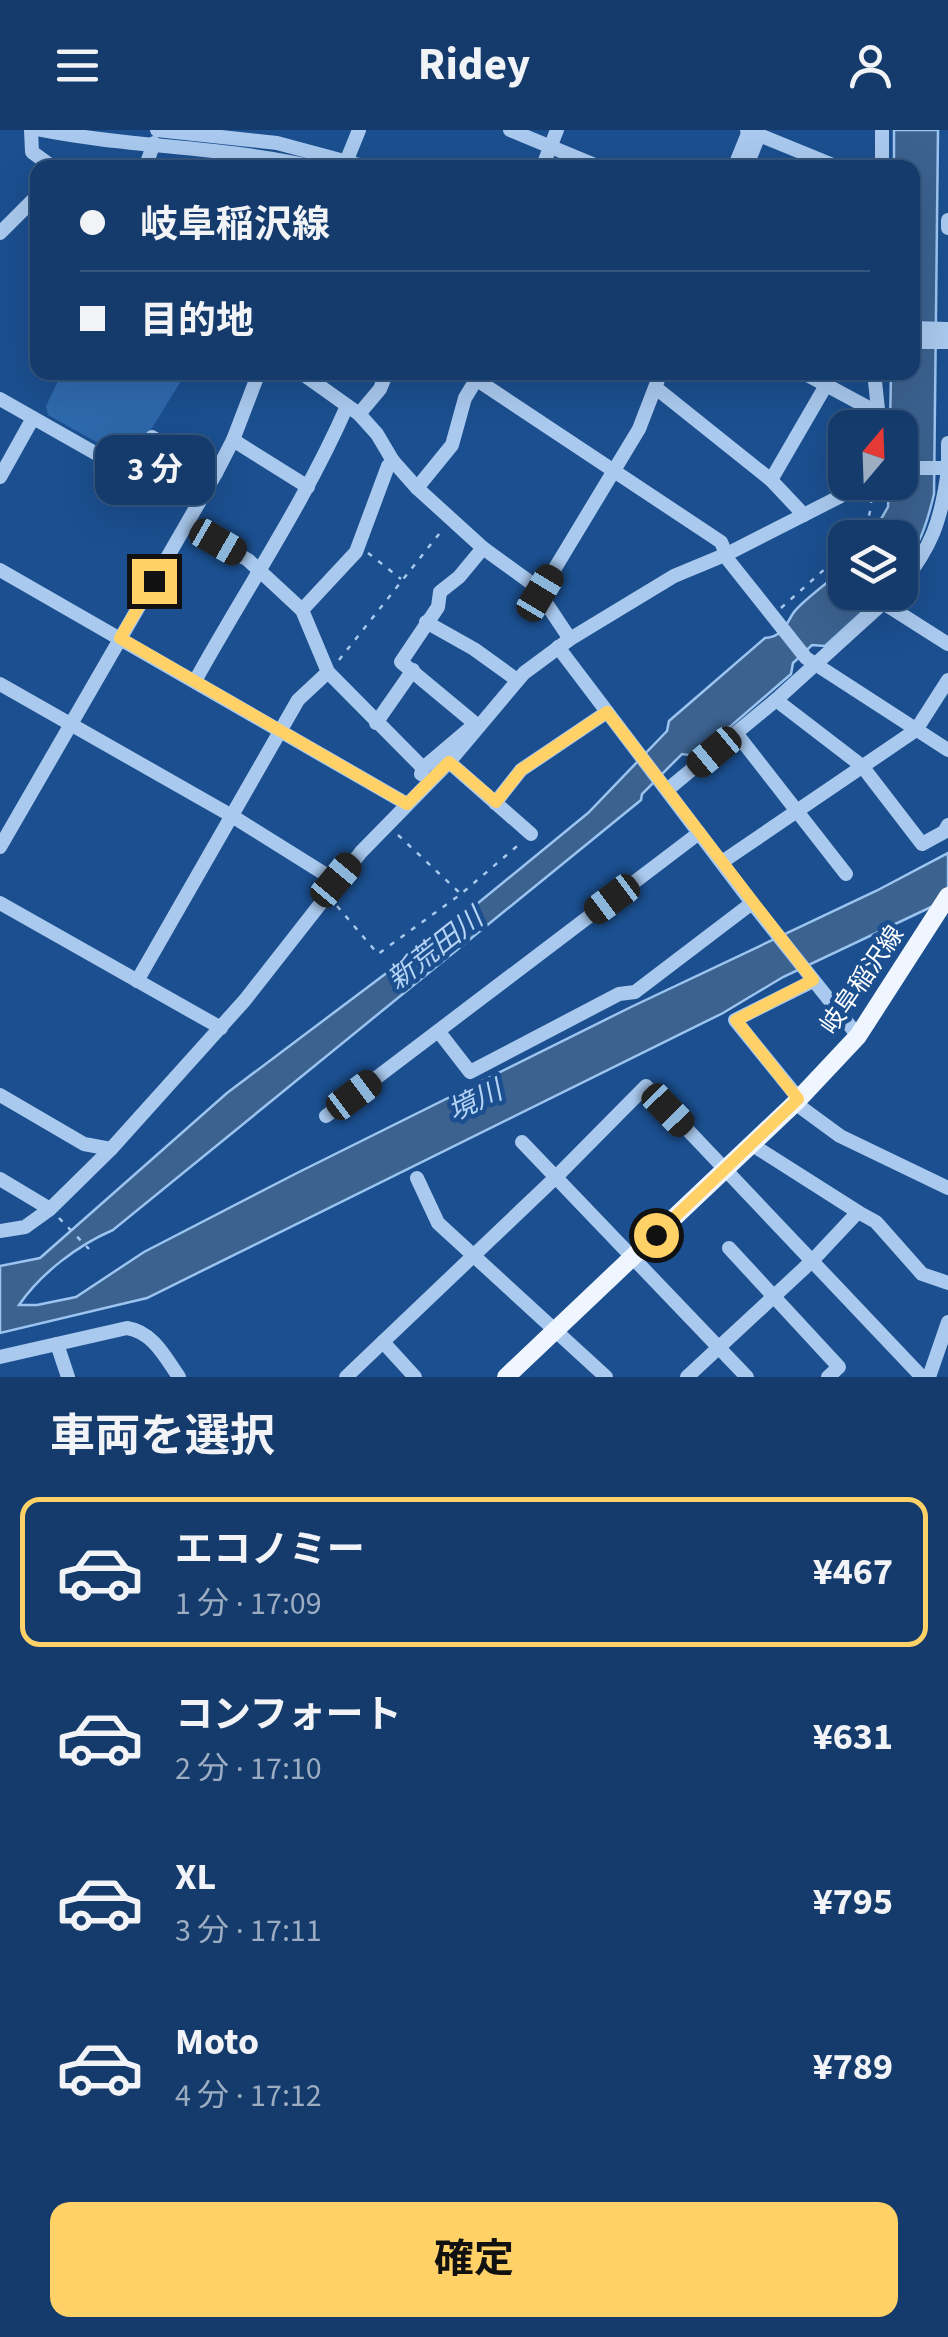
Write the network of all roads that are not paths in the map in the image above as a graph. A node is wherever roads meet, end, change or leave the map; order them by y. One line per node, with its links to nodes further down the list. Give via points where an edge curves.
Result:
1 (30, 130): 10 (street, via 32,152)
2 (41, 130): 8 (street, via 86,138)
3 (358, 130): 14 (street)
4 (510, 130): 9 (street)
5 (557, 130): 9 (street)
6 (882, 130): 20 (street)
7 (752, 132): 17 (street); 18 (street); 19 (street)
8 (158, 133): 11 (street); 12 (street); 13 (street, via 277,143)
9 (550, 147): 15 (street); 16 (street)
10 (43, 160)
11 (148, 160)
12 (286, 160)
13 (332, 160)
14 (347, 160)
15 (545, 160)
16 (582, 160)
17 (738, 160)
18 (747, 160)
19 (820, 160)
20 (882, 160)
21 (30, 203): 24 (street)
22 (948, 220): 23 (street)
23 (948, 228)
24 (0, 233)
25 (920, 330): 26 (street)
26 (947, 336): 27 (street)
27 (920, 341)
28 (257, 380): 43 (street)
29 (311, 380): 39 (street)
30 (383, 380): 39 (street)
31 (470, 380): 53 (street, via 452,445)
32 (477, 380): 48 (street)
33 (658, 380): 37 (street)
34 (814, 380): 36 (street)
35 (875, 380): 41 (street)
36 (825, 387): 40 (street); 51 (street)
37 (656, 388): 48 (street); 51 (street)
38 (0, 399): 42 (street)
39 (353, 410): 45 (street); 52 (street)
40 (862, 410)
41 (879, 410)
42 (34, 418): 49 (street, via 132,474 152,438); 50 (street)
43 (233, 440): 49 (street); 52 (street)
44 (948, 443): 47 (street)
45 (392, 461): 53 (street); 64 (street, via 358,546)
46 (918, 468): 47 (street)
47 (946, 468): 57 (street)
48 (615, 470): 59 (street, via 721,542); 63 (street)
49 (216, 473): 56 (street)
50 (0, 477)
51 (771, 480): 55 (street)
52 (308, 487): 61 (street)
53 (417, 488): 58 (street)
54 (829, 500): 55 (street)
55 (804, 515): 59 (street)
56 (187, 524): 61 (street); 68 (street)
57 (942, 536): 60 (street)
58 (483, 548): 63 (street); 67 (street, via 440,592)
59 (727, 554): 69 (street, via 674,576); 71 (street)
60 (918, 565)
61 (258, 568): 64 (street); 74 (street)
62 (0, 570): 68 (street)
63 (540, 593): 69 (street)
64 (302, 610): 73 (street)
65 (875, 610): 71 (street)
66 (905, 610): 70 (street)
67 (426, 622): 72 (street, via 401,662); 75 (street)
68 (120, 638): 74 (street); 81 (street)
69 (564, 643): 75 (street); 79 (street)
70 (948, 644)
71 (811, 662): 78 (street); 84 (street)
72 (413, 670): 80 (street); 82 (street)
73 (328, 672): 80 (street); 83 (street, via 298,700)
74 (195, 680): 83 (street)
75 (516, 680): 82 (street)
76 (948, 680): 84 (street)
77 (0, 684): 81 (street)
78 (776, 700): 85 (street); 88 (street)
79 (607, 712): 90 (street); 92 (street, via 521,770)
80 (376, 722): 89 (street)
81 (70, 725): 94 (street); 98 (street)
82 (478, 726): 87 (street); 89 (street)
83 (282, 730): 91 (street); 94 (street)
84 (916, 730): 86 (street); 88 (street)
85 (736, 733): 90 (street); 93 (street)
86 (948, 750)
87 (449, 762): 91 (street); 92 (street)
88 (862, 766): 93 (street); 95 (street, via 922,844)
89 (423, 768): 91 (street)
90 (666, 788): 96 (street)
91 (412, 799): 101 (street)
92 (496, 802): 97 (street)
93 (798, 810): 99 (street); 100 (street)
94 (232, 816): 101 (street); 106 (street)
95 (948, 825)
96 (698, 832): 99 (street); 108 (street)
97 (531, 834)
98 (0, 847)
99 (722, 862): 102 (street)
100 (846, 874)
101 (336, 880): 107 (street)
102 (752, 903): 105 (street); 108 (street, via 635,992 619,994 470,1072)
103 (0, 904): 106 (street)
104 (944, 906): 109 (main road, 岐阜稲沢線)
105 (812, 979): 109 (street); 111 (street, via 736,1020)
106 (137, 981): 107 (street)
107 (220, 1028): 115 (street)
108 (438, 1032): 112 (street)
109 (858, 1036): 111 (main road, 岐阜稲沢線)
110 (0, 1095): 115 (street, via 84,1144)
111 (797, 1101): 114 (main road, 岐阜稲沢線); 120 (street, via 840,1136)
112 (326, 1116)
113 (522, 1142): 117 (street)
114 (750, 1144): 116 (main road, 岐阜稲沢線); 122 (street)
115 (111, 1149): 121 (street)
116 (724, 1170): 117 (street, via 646,1086); 126 (main road, 岐阜稲沢線); 127 (street)
117 (556, 1177): 125 (street); 126 (street)
118 (417, 1178): 125 (street, via 438,1222)
119 (0, 1179): 121 (street)
120 (948, 1188)
121 (50, 1209): 123 (street, via 25,1227)
122 (858, 1212): 127 (street); 128 (street, via 876,1222 922,1274)
123 (0, 1231)
124 (729, 1248): 129 (street)
125 (474, 1256): 131 (street); 132 (street)
126 (633, 1256): 131 (main road, 岐阜稲沢線); 134 (street)
127 (812, 1260): 129 (street); 145 (street)
128 (948, 1284)
129 (774, 1296): 134 (street); 144 (street, via 839,1368)
130 (948, 1322): 145 (street)
131 (555, 1330): 140 (main road, 岐阜稲沢線); 141 (street)
132 (383, 1342): 138 (street); 139 (street)
133 (57, 1344): 135 (street); 136 (street); 137 (street, via 140,1330)
134 (720, 1346): 142 (street); 143 (street)
135 (0, 1357)
136 (68, 1377)
137 (178, 1377)
138 (346, 1377)
139 (416, 1377)
140 (506, 1377)
141 (606, 1377)
142 (687, 1377)
143 (747, 1377)
144 (828, 1377)
145 (925, 1377)

